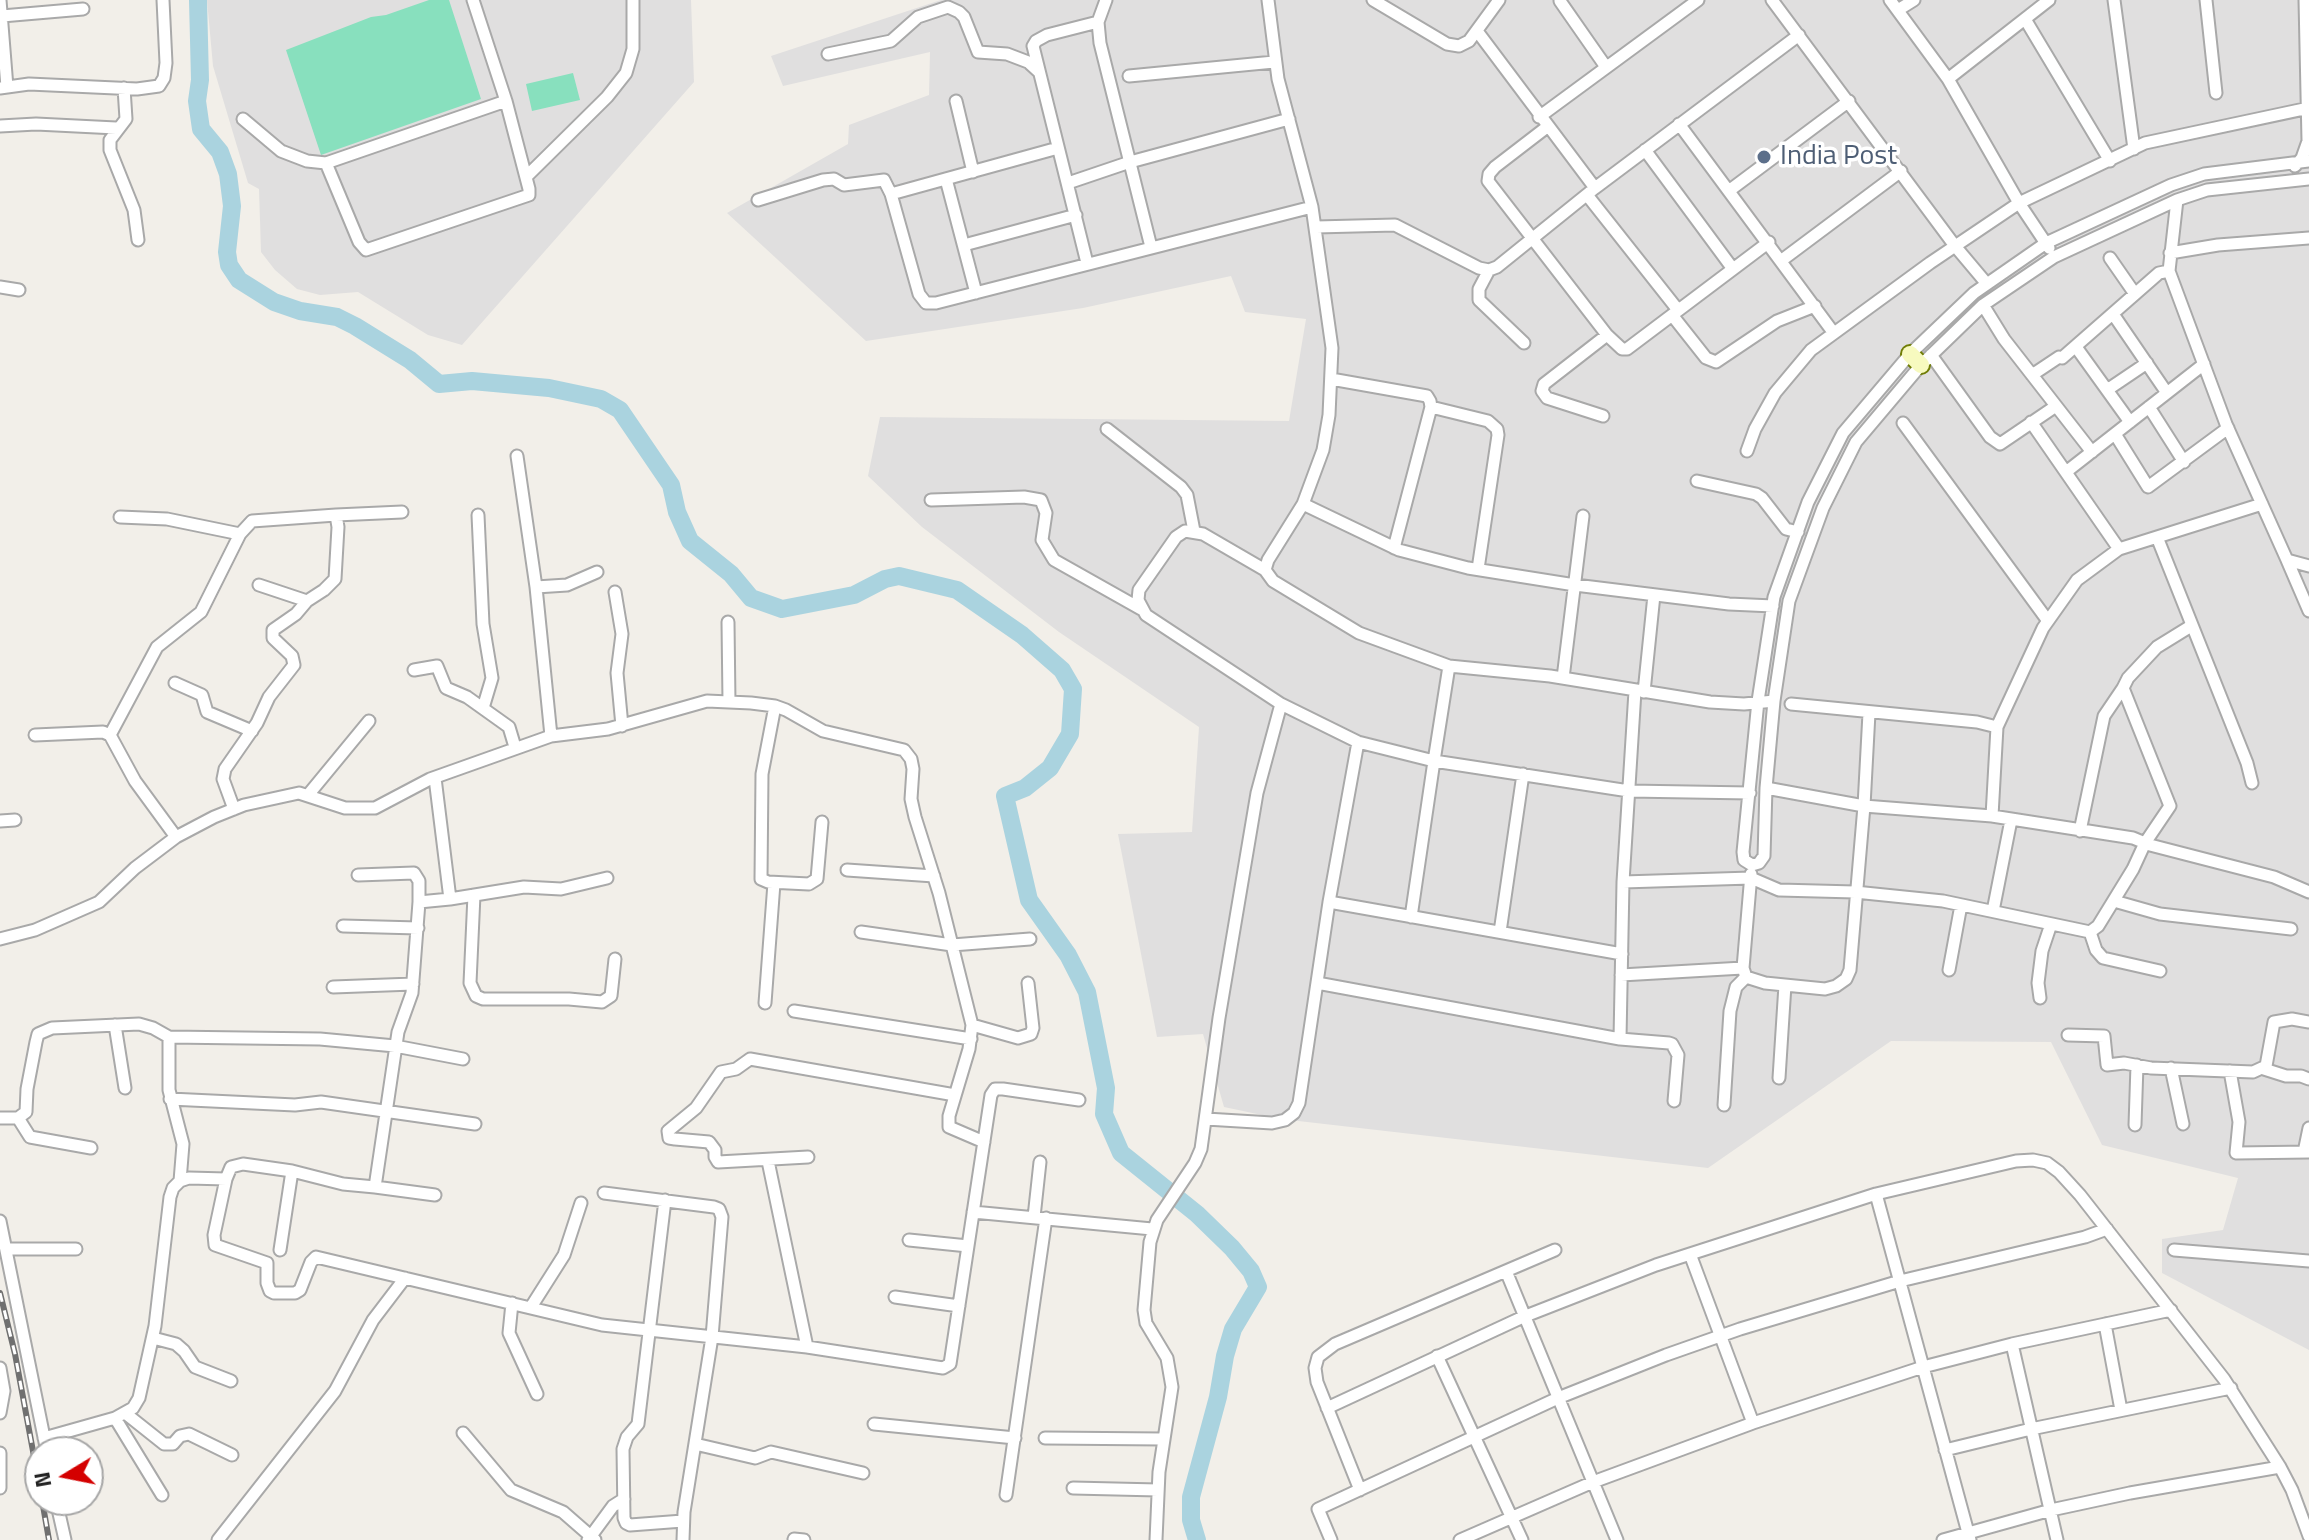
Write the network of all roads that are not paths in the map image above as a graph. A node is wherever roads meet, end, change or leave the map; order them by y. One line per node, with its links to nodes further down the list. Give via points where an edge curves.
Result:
1 (0, 0): 19 (street)
2 (163, 0): 31 (street, via 162,83 149,89)
3 (473, 0): 33 (street)
4 (633, 0): 52 (street, via 633,49 626,73)
5 (1106, 0): 21 (street)
6 (1268, 0): 25 (street)
7 (1373, 0): 22 (street, via 1454,46 1463,45)
8 (1499, 0): 22 (street)
9 (1698, 0): 26 (street)
10 (1772, 0): 23 (street)
11 (1914, 0): 17 (street)
12 (2049, 0): 20 (street)
13 (2114, 0): 44 (street)
14 (2206, 0): 32 (street)
15 (2305, 0): 36 (street)
16 (1560, 1): 26 (street)
17 (1894, 5): 29 (street)
18 (83, 9): 19 (street)
19 (2, 16): 30 (street)
20 (2025, 19): 29 (street); 46 (street)
21 (1098, 22): 27 (street, via 1036,41); 47 (street)
22 (1477, 31): 39 (street)
23 (1799, 35): 35 (street); 40 (street)
24 (828, 54): 27 (street, via 891,41 918,17 948,7 964,17 980,53 1007,54)
25 (1274, 62): 28 (street); 38 (street)
26 (1606, 67): 39 (street)
27 (1040, 72): 43 (street)
28 (1129, 76)
29 (1948, 79): 62 (street)
30 (3, 87): 31 (street)
31 (124, 88): 42 (street, via 126,119)
32 (2216, 93)
33 (506, 101): 49 (street); 52 (street)
34 (956, 101): 51 (street)
35 (1849, 101): 50 (street); 57 (street)
36 (2309, 108): 44 (street); 48 (street)
37 (243, 119): 49 (street, via 281,151)
38 (1289, 119): 47 (street); 63 (street)
39 (1543, 122): 58 (street); 68 (street, via 1489,174 1488,181)
40 (1679, 124): 45 (street); 57 (street)
41 (0, 126): 42 (street)
42 (116, 128): 67 (street, via 110,150 134,210)
43 (1058, 148): 51 (street); 56 (street)
44 (2134, 149): 46 (street)
45 (1645, 150): 58 (street); 79 (street)
46 (2110, 161): 62 (street)
47 (1130, 162): 56 (street); 73 (street)
48 (2303, 162): 55 (street); 70 (street, via 2204,174)
49 (326, 163): 52 (street, via 366,250 525,197 530,193)
50 (1901, 171): 72 (street); 77 (street)
51 (973, 172): 53 (street)
52 (526, 177)
53 (946, 179): 59 (street); 71 (street)
54 (2309, 179): 55 (street)
55 (2287, 181): 61 (street, via 2207,190)
56 (1068, 183): 64 (street)
57 (1730, 190): 69 (street)
58 (1591, 192): 68 (street); 89 (street)
59 (891, 194): 60 (street, via 884,180 844,185 834,179); 85 (street, via 926,303)
60 (758, 200)
61 (2177, 200): 74 (street); 75 (street)
62 (2019, 203): 70 (street); 72 (street)
63 (1312, 207): 65 (street); 73 (street)
64 (1076, 215): 71 (street); 78 (street)
65 (1316, 227): 80 (street, via 1395,225); 99 (street, via 1330,322)
66 (2309, 238): 74 (street)
67 (138, 240)
68 (1531, 240): 80 (street); 92 (street)
69 (1769, 242): 77 (street); 79 (street)
70 (2046, 243): 75 (street); 82 (street)
71 (964, 245): 85 (street)
72 (1955, 246): 82 (street); 91 (street)
73 (1151, 247): 78 (street)
74 (2170, 253): 81 (street)
75 (2054, 257): 87 (street)
76 (2110, 258): 86 (street)
77 (1782, 260): 88 (street)
78 (1087, 263): 85 (street)
79 (1733, 269): 89 (street)
80 (1489, 270): 93 (street, via 1479,300)
81 (2169, 271): 86 (street); 97 (street)
82 (1987, 284): 95 (street)
83 (0, 287): 84 (street)
84 (19, 290)
85 (976, 293)
86 (2135, 294): 90 (street)
87 (1983, 305): 95 (street); 98 (street)
88 (1815, 306): 89 (street, via 1777,321 1716,362 1706,358); 91 (street)
89 (1675, 312): 92 (street, via 1627,349)
90 (2113, 314): 94 (street); 96 (street)
91 (1833, 332): 112 (street, via 1775,393)
92 (1607, 335): 105 (street, via 1542,391 1547,398)
93 (1524, 343)
94 (2076, 347): 98 (street); 100 (street)
95 (1920, 358): 106 (street, via 2000,444); 127 (street, via 1843,433); 156 (street, via 1856,442 1823,508 1789,601)
96 (2147, 363): 100 (street); 101 (street)
97 (2204, 364): 101 (street); 109 (street)
98 (2032, 375): 102 (street)
99 (1331, 379): 103 (street, via 1427,396); 119 (street, via 1323,450)
100 (2107, 390): 107 (street)
101 (2167, 393): 104 (street)
102 (2056, 406): 106 (street); 113 (street)
103 (1431, 407): 130 (street); 134 (street, via 1488,421 1497,429)
104 (2149, 407): 107 (street); 115 (street)
105 (1603, 416)
106 (2031, 422): 116 (street)
107 (2130, 422): 111 (street)
108 (1903, 423): 146 (street)
109 (2228, 428): 115 (street); 120 (street)
110 (1107, 429): 126 (street, via 1181,487)
111 (2115, 434): 113 (street); 115 (street, via 2148,487)
112 (1747, 451)
113 (2092, 452): 116 (street)
114 (517, 456): 139 (street)
115 (2184, 462)
116 (2066, 472): 131 (street)
117 (1697, 481): 127 (street, via 1756,494 1786,529)
118 (931, 500): 144 (street, via 1041,500 1046,513 1042,540 1054,560)
119 (1303, 504): 130 (street); 135 (street)
120 (2262, 504): 129 (street); 132 (street)
121 (402, 512): 122 (street)
122 (336, 515): 128 (street, via 252,521); 142 (street, via 335,579)
123 (478, 515): 161 (street, via 483,624 492,678)
124 (1583, 516): 138 (street)
125 (120, 517): 128 (street, via 175,520)
126 (1194, 531): 135 (street); 144 (street, via 1176,537 1139,590)
127 (1798, 532): 143 (street)
128 (240, 534): 168 (street, via 201,612 157,647)
129 (2157, 537): 131 (street); 148 (street)
130 (1394, 548): 134 (street)
131 (2119, 549): 146 (street, via 2077,580)
132 (2287, 560): 133 (street); 145 (street)
133 (2309, 566)
134 (1478, 569): 138 (street)
135 (1265, 570): 149 (street, via 1273,581 1359,633)
136 (597, 572): 139 (street, via 567,585)
137 (259, 585): 142 (street)
138 (1575, 585): 141 (street); 151 (street)
139 (536, 587): 169 (street)
140 (615, 592): 164 (street, via 622,634 617,673)
141 (1654, 595): 143 (street); 154 (street)
142 (307, 601): 166 (street, via 273,630 273,638 294,665)
143 (1773, 606): 155 (street)
144 (1141, 609): 158 (street)
145 (2309, 611)
146 (2048, 621): 165 (street)
147 (728, 622): 157 (street)
148 (2191, 626): 153 (street, via 2157,647); 175 (street)
149 (1449, 666): 151 (street); 172 (street)
150 (414, 670): 161 (street, via 437,666 446,688)
151 (1563, 678): 154 (street)
152 (175, 683): 166 (street, via 202,695 207,712)
153 (2123, 688): 187 (street, via 2104,716); 189 (street, via 2170,806)
154 (1640, 692): 155 (street, via 1744,704); 177 (street)
155 (1758, 701): 156 (street); 178 (street)
156 (1774, 701): 176 (street)
157 (729, 702): 160 (street); 164 (street, via 693,703)
158 (1281, 704): 170 (street); 256 (street, via 1257,793)
159 (1791, 704): 162 (street)
160 (775, 706): 193 (street, via 823,731 904,750 913,769 915,817); 197 (street, via 763,763 760,875)
161 (483, 708): 171 (street, via 509,727)
162 (1869, 713): 165 (street); 180 (street)
163 (369, 721): 179 (street)
164 (622, 726): 169 (street)
165 (1997, 727): 182 (street)
166 (252, 731): 181 (street, via 223,774)
167 (35, 735): 168 (street)
168 (110, 735): 188 (street, via 135,781)
169 (551, 736): 171 (street)
170 (1358, 742): 172 (street); 204 (street)
171 (515, 747): 174 (street)
172 (1434, 761): 173 (street); 207 (street)
173 (1523, 774): 177 (street); 213 (street)
174 (435, 778): 179 (street, via 375,808 345,808); 201 (street)
175 (2252, 783)
176 (1766, 788): 180 (street); 190 (street, via 1764,856)
177 (1629, 791): 178 (street); 196 (street)
178 (1750, 793): 190 (street, via 1743,852)
179 (308, 795): 181 (street, via 286,794)
180 (1864, 806): 182 (street); 198 (street)
181 (234, 809): 188 (street)
182 (1992, 816): 184 (street)
183 (15, 820): 185 (street)
184 (2011, 820): 187 (street); 206 (street)
185 (0, 821)
186 (822, 822): 197 (street, via 817,879 809,884)
187 (2080, 831): 189 (street)
188 (176, 837): 215 (street, via 99,902)
189 (2145, 843): 199 (street, via 2274,877); 202 (street)
190 (1752, 865): 195 (street)
191 (847, 870): 193 (street)
192 (358, 875): 203 (street, via 414,873)
193 (934, 876): 217 (street)
194 (607, 878): 200 (street, via 561,889 533,886)
195 (1751, 878): 196 (street); 198 (street, via 1788,891); 222 (street)
196 (1623, 882): 218 (street)
197 (774, 883): 230 (street)
198 (1855, 892): 205 (street); 227 (street, via 1846,979 1825,989)
199 (2309, 892)
200 (474, 895): 201 (street); 219 (street, via 470,983 476,996 602,1002 611,996)
201 (450, 899): 203 (street)
202 (2114, 901): 211 (street, via 2160,914); 214 (street)
203 (419, 902): 210 (street)
204 (1329, 902): 207 (street); 225 (street)
205 (1961, 905): 206 (street); 220 (street)
206 (1993, 911): 208 (street)
207 (1411, 917): 213 (street)
208 (2051, 924): 214 (street); 229 (street, via 2042,951)
209 (343, 926): 210 (street)
210 (418, 928): 226 (street)
211 (2291, 929)
212 (861, 932): 217 (street)
213 (1500, 932): 218 (street)
214 (2090, 932): 221 (street, via 2103,958)
215 (0, 939)
216 (1030, 939): 217 (street)
217 (952, 945): 234 (street)
218 (1622, 954): 223 (street)
219 (615, 959)
220 (1949, 970)
221 (2160, 971)
222 (1745, 973): 223 (street); 227 (street); 252 (street, via 1730,1011)
223 (1621, 975): 238 (street)
224 (1028, 983): 234 (street, via 1031,1034 1018,1038)
225 (1317, 983): 238 (street); 256 (street, via 1294,1113 1272,1123)
226 (413, 984): 228 (street); 239 (street)
227 (1785, 985): 245 (street)
228 (333, 987)
229 (2040, 998)
230 (765, 1003)
231 (794, 1011): 237 (street)
232 (2309, 1022): 243 (street, via 2274,1022)
233 (115, 1025): 236 (street, via 147,1026); 247 (street); 255 (street, via 52,1028 38,1034 26,1112)
234 (972, 1025): 237 (street)
235 (2068, 1035): 241 (street, via 2103,1035 2106,1064)
236 (169, 1037): 239 (street, via 320,1039); 249 (street)
237 (971, 1039): 248 (street)
238 (1620, 1039): 251 (street, via 1672,1044 1678,1055)
239 (395, 1046): 240 (street); 253 (street)
240 (463, 1059)
241 (2137, 1065): 242 (street); 259 (street)
242 (2171, 1068): 244 (street); 258 (street)
243 (2264, 1069): 244 (street); 246 (street)
244 (2230, 1071): 263 (street, via 2239,1122 2236,1153)
245 (1779, 1078)
246 (2309, 1079)
247 (125, 1088)
248 (955, 1095): 261 (street, via 949,1127); 265 (street, via 750,1059 721,1072 696,1108 668,1131 669,1138 709,1142 718,1162)
249 (170, 1099): 253 (street, via 321,1102); 269 (street, via 183,1144)
250 (1079, 1100): 261 (street, via 995,1089)
251 (1674, 1101)
252 (1724, 1105)
253 (386, 1110): 257 (street); 270 (street)
254 (0, 1118): 255 (street)
255 (18, 1118): 262 (street, via 30,1137)
256 (1206, 1119): 279 (street, via 1195,1163)
257 (475, 1124)
258 (2183, 1124)
259 (2135, 1125)
260 (2309, 1128): 263 (street)
261 (984, 1142): 276 (street)
262 (91, 1148)
263 (2306, 1152)
264 (808, 1157): 265 (street)
265 (768, 1161): 305 (street)
266 (1040, 1162): 277 (street)
267 (292, 1171): 268 (street, via 235,1164); 270 (street); 285 (street)
268 (226, 1179): 269 (street); 291 (street, via 215,1245 267,1263 270,1291 300,1290 316,1257)
269 (180, 1181): 303 (street, via 170,1197)
270 (375, 1187): 273 (street)
271 (604, 1193): 274 (street)
272 (1876, 1194): 280 (street, via 2033,1160 2059,1172); 288 (street); 292 (street)
273 (435, 1195)
274 (665, 1200): 300 (street); 302 (street, via 714,1207 722,1217)
275 (581, 1203): 296 (street, via 564,1255)
276 (973, 1212): 277 (street); 282 (street)
277 (1040, 1218): 279 (street); 324 (street)
278 (0, 1221): 283 (street)
279 (1155, 1224): 326 (street, via 1144,1310 1171,1373)
280 (2107, 1229): 292 (street); 297 (street)
281 (909, 1240): 282 (street)
282 (968, 1246): 295 (street)
283 (7, 1249): 284 (street); 321 (street)
284 (76, 1249)
285 (280, 1250)
286 (1555, 1250): 290 (street)
287 (2174, 1250): 289 (street)
288 (1690, 1254): 298 (street); 301 (street)
289 (2309, 1261)
290 (1506, 1271): 298 (street); 313 (street, via 1325,1350 1315,1368)
291 (405, 1278): 294 (street); 349 (street, via 373,1320 335,1391)
292 (1900, 1281): 301 (street); 307 (street)
293 (895, 1297): 295 (street)
294 (512, 1303): 296 (street); 311 (street, via 509,1333)
295 (959, 1306): 305 (street, via 947,1368)
296 (531, 1307): 300 (street)
297 (2171, 1310): 299 (street); 310 (street)
298 (1523, 1317): 306 (street); 312 (street)
299 (2105, 1324): 304 (street); 314 (street)
300 (649, 1331): 302 (street); 340 (street, via 638,1424 623,1449)
301 (1719, 1336): 312 (street); 317 (street)
302 (712, 1337): 305 (street); 327 (street)
303 (153, 1338): 309 (street, via 176,1344 195,1367); 316 (street, via 139,1398)
304 (2012, 1344): 307 (street); 319 (street)
305 (807, 1347)
306 (1437, 1356): 313 (street); 323 (street)
307 (1923, 1367): 317 (street); 328 (street)
308 (0, 1368): 315 (street)
309 (231, 1381)
310 (2231, 1388): 314 (street); 331 (street)
311 (537, 1394)
312 (1558, 1398): 323 (street); 333 (street)
313 (1327, 1408): 337 (street)
314 (2121, 1410): 319 (street)
315 (0, 1413)
316 (120, 1415): 322 (street); 330 (street, via 164,1444 189,1434); 338 (street)
317 (1753, 1423): 333 (street)
318 (874, 1424): 324 (street)
319 (2031, 1429): 328 (street); 341 (street)
320 (463, 1433): 347 (street, via 511,1490 563,1512)
321 (44, 1436)
322 (51, 1436)
323 (1474, 1436): 337 (street); 343 (street)
324 (1015, 1438): 339 (street)
325 (1045, 1438): 326 (street)
326 (1163, 1439): 336 (street)
327 (695, 1444): 332 (street, via 755,1458 771,1452); 344 (street)
328 (1945, 1450): 345 (street)
329 (0, 1453): 334 (street)
330 (232, 1455)
331 (2280, 1467): 341 (street); 346 (street)
332 (863, 1473)
333 (1593, 1482): 343 (street); 355 (street)
334 (0, 1488)
335 (1073, 1488): 336 (street)
336 (1158, 1490): 351 (street)
337 (1360, 1490): 352 (street, via 1318,1509)
338 (162, 1495)
339 (1006, 1495)
340 (624, 1499): 344 (street, via 626,1523); 347 (street, via 613,1506)
341 (2051, 1510): 345 (street); 357 (street)
342 (60, 1516): 348 (street)
343 (1511, 1516): 353 (street); 354 (street)
344 (683, 1521): 350 (street)
345 (1969, 1536): 356 (street)
346 (2309, 1536)
347 (592, 1538)
348 (65, 1540)
349 (218, 1540)
350 (683, 1540)
351 (1156, 1540)
352 (1331, 1540)
353 (1460, 1540)
354 (1522, 1540)
355 (1617, 1540)
356 (1943, 1540)
357 (2057, 1540)

